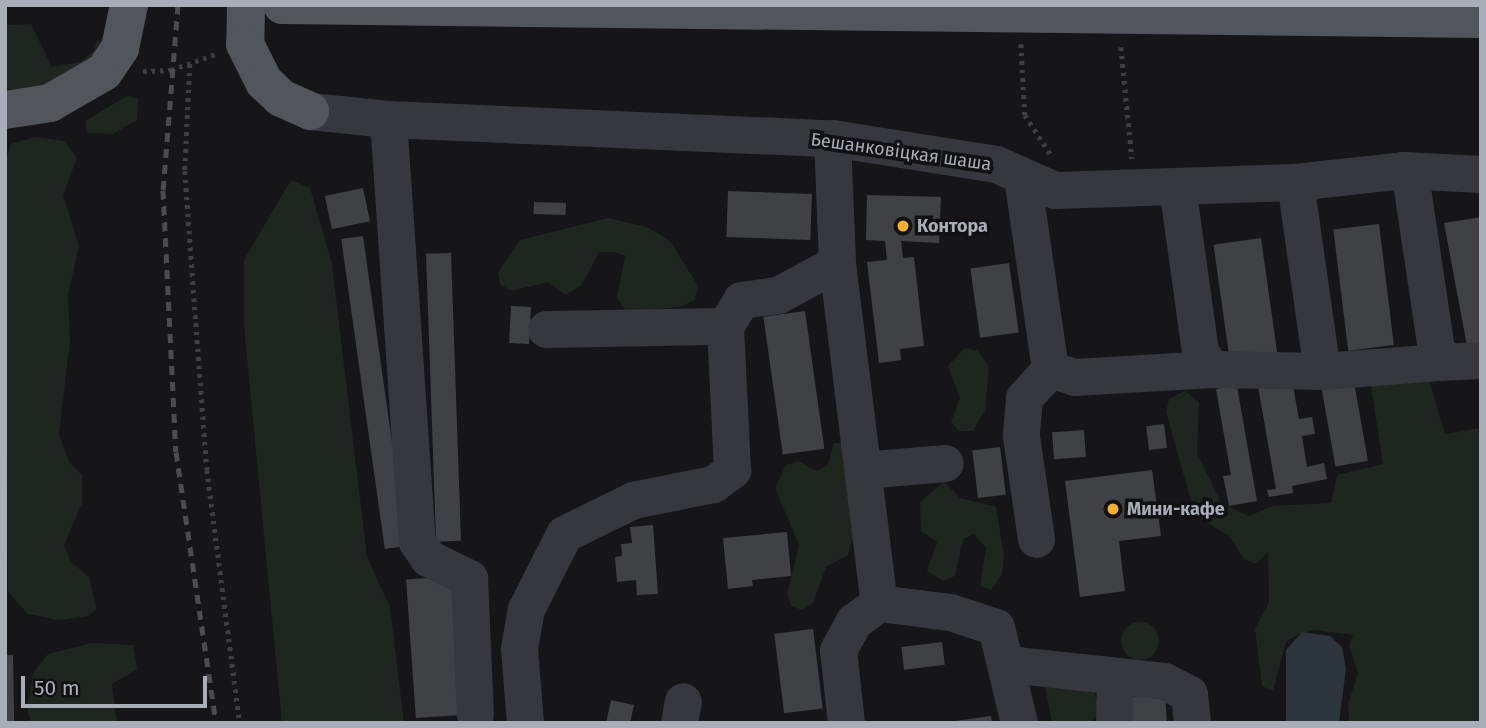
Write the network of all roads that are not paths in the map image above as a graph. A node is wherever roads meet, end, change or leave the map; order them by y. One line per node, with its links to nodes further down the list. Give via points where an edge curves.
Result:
1 (129, 5): 7 (main road, via 120,48 104,72 50,103)
2 (247, 5): 8 (main road, via 245,44 272,90)
3 (282, 5): 4 (main road)
4 (324, 6): 5 (main road)
5 (1408, 11): 6 (main road)
6 (1481, 19)
7 (5, 110)
8 (310, 111): 9 (street, Бешанковіцкая шаша)
9 (388, 119): 10 (street, Бешанковіцкая шаша); 30 (street, via 417,542 428,558 469,578)
10 (832, 138): 13 (street, Бешанковіцкая шаша, via 996,164); 16 (street)
11 (1403, 170): 12 (street, Бешанковіцкая шаша); 14 (street, Бешанковіцкая шаша); 20 (street, via 1411,182)
12 (1481, 174)
13 (1022, 177): 15 (street, Бешанковіцкая шаша, via 1055,190); 21 (street)
14 (1295, 182): 15 (street, Бешанковіцкая шаша); 23 (street)
15 (1177, 186): 22 (street, via 1200,352)
16 (837, 263): 17 (street, via 778,296 741,300); 25 (street)
17 (725, 326): 18 (street); 31 (street, via 732,470 713,484 633,500 564,534 526,609 519,648)
18 (546, 329)
19 (1481, 360): 20 (street)
20 (1438, 362): 23 (street)
21 (1050, 369): 22 (street, via 1074,377); 26 (street, via 1024,398 1021,436)
22 (1212, 369): 23 (street)
23 (1322, 371)
24 (945, 463): 25 (street)
25 (863, 470): 27 (street)
26 (1035, 539)
27 (879, 603): 28 (street, via 950,612 996,627); 32 (street, via 854,621 838,650)
28 (1008, 664): 29 (street); 33 (street)
29 (1115, 678): 34 (street); 35 (street, via 1164,681 1189,694)
30 (475, 713)
31 (525, 723)
32 (846, 723)
33 (1019, 723)
34 (1114, 723)
35 (1192, 723)

